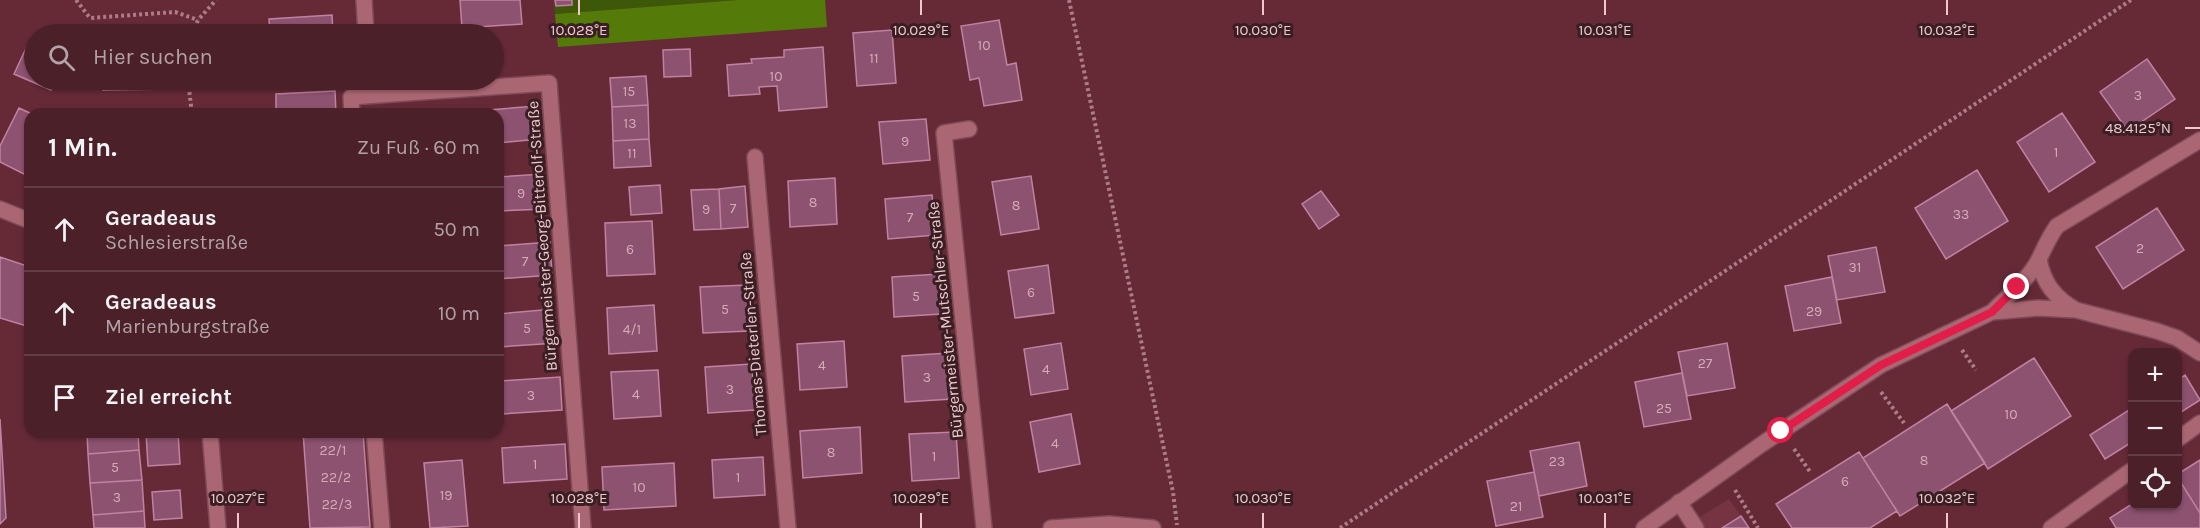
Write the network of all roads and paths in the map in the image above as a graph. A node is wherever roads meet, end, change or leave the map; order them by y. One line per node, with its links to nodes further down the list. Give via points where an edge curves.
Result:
1 (76, 0): 6 (path, via 90,18 175,12)
2 (216, 0): 6 (path)
3 (364, 0): 8 (street)
4 (1069, 0): 39 (path)
5 (2131, 0): 40 (path)
6 (198, 20): 7 (path)
7 (196, 24)
8 (365, 24)
9 (504, 84): 34 (street, Bürgermeister-Georg-Bitterolf-Straße, via 549,83)
10 (189, 90): 12 (path)
11 (364, 90): 13 (street, Bürgermeister-Georg-Bitterolf-Straße, via 351,97)
12 (191, 108)
13 (352, 108)
14 (969, 129): 36 (street, Bürgermeister-Mutschler-Straße, via 944,133)
15 (2200, 140): 19 (street, via 2057,226 2044,243)
16 (755, 157): 35 (street, Thomas-Dieterlen-Straße)
17 (0, 208): 18 (street)
18 (24, 218)
19 (2039, 259): 20 (street, via 2042,277 2050,290); 21 (street)
20 (2076, 310): 21 (street); 22 (street, via 2157,331)
21 (1992, 312): 23 (street)
22 (2200, 353)
23 (1868, 374): 24 (path); 29 (street)
24 (1904, 423)
25 (2200, 423): 26 (street)
26 (2182, 436)
27 (210, 438): 32 (street)
28 (374, 438): 33 (street)
29 (1723, 472): 31 (street); 43 (path)
30 (2128, 474): 44 (street)
31 (1679, 502): 41 (street); 42 (street)
32 (218, 528)
33 (382, 528)
34 (583, 528)
35 (788, 528)
36 (984, 528)
37 (1051, 528): 38 (street, via 1108,524)
38 (1153, 528)
39 (1178, 528)
40 (1340, 528)
41 (1644, 528)
42 (1696, 528)
43 (1758, 528)
44 (2051, 528)

